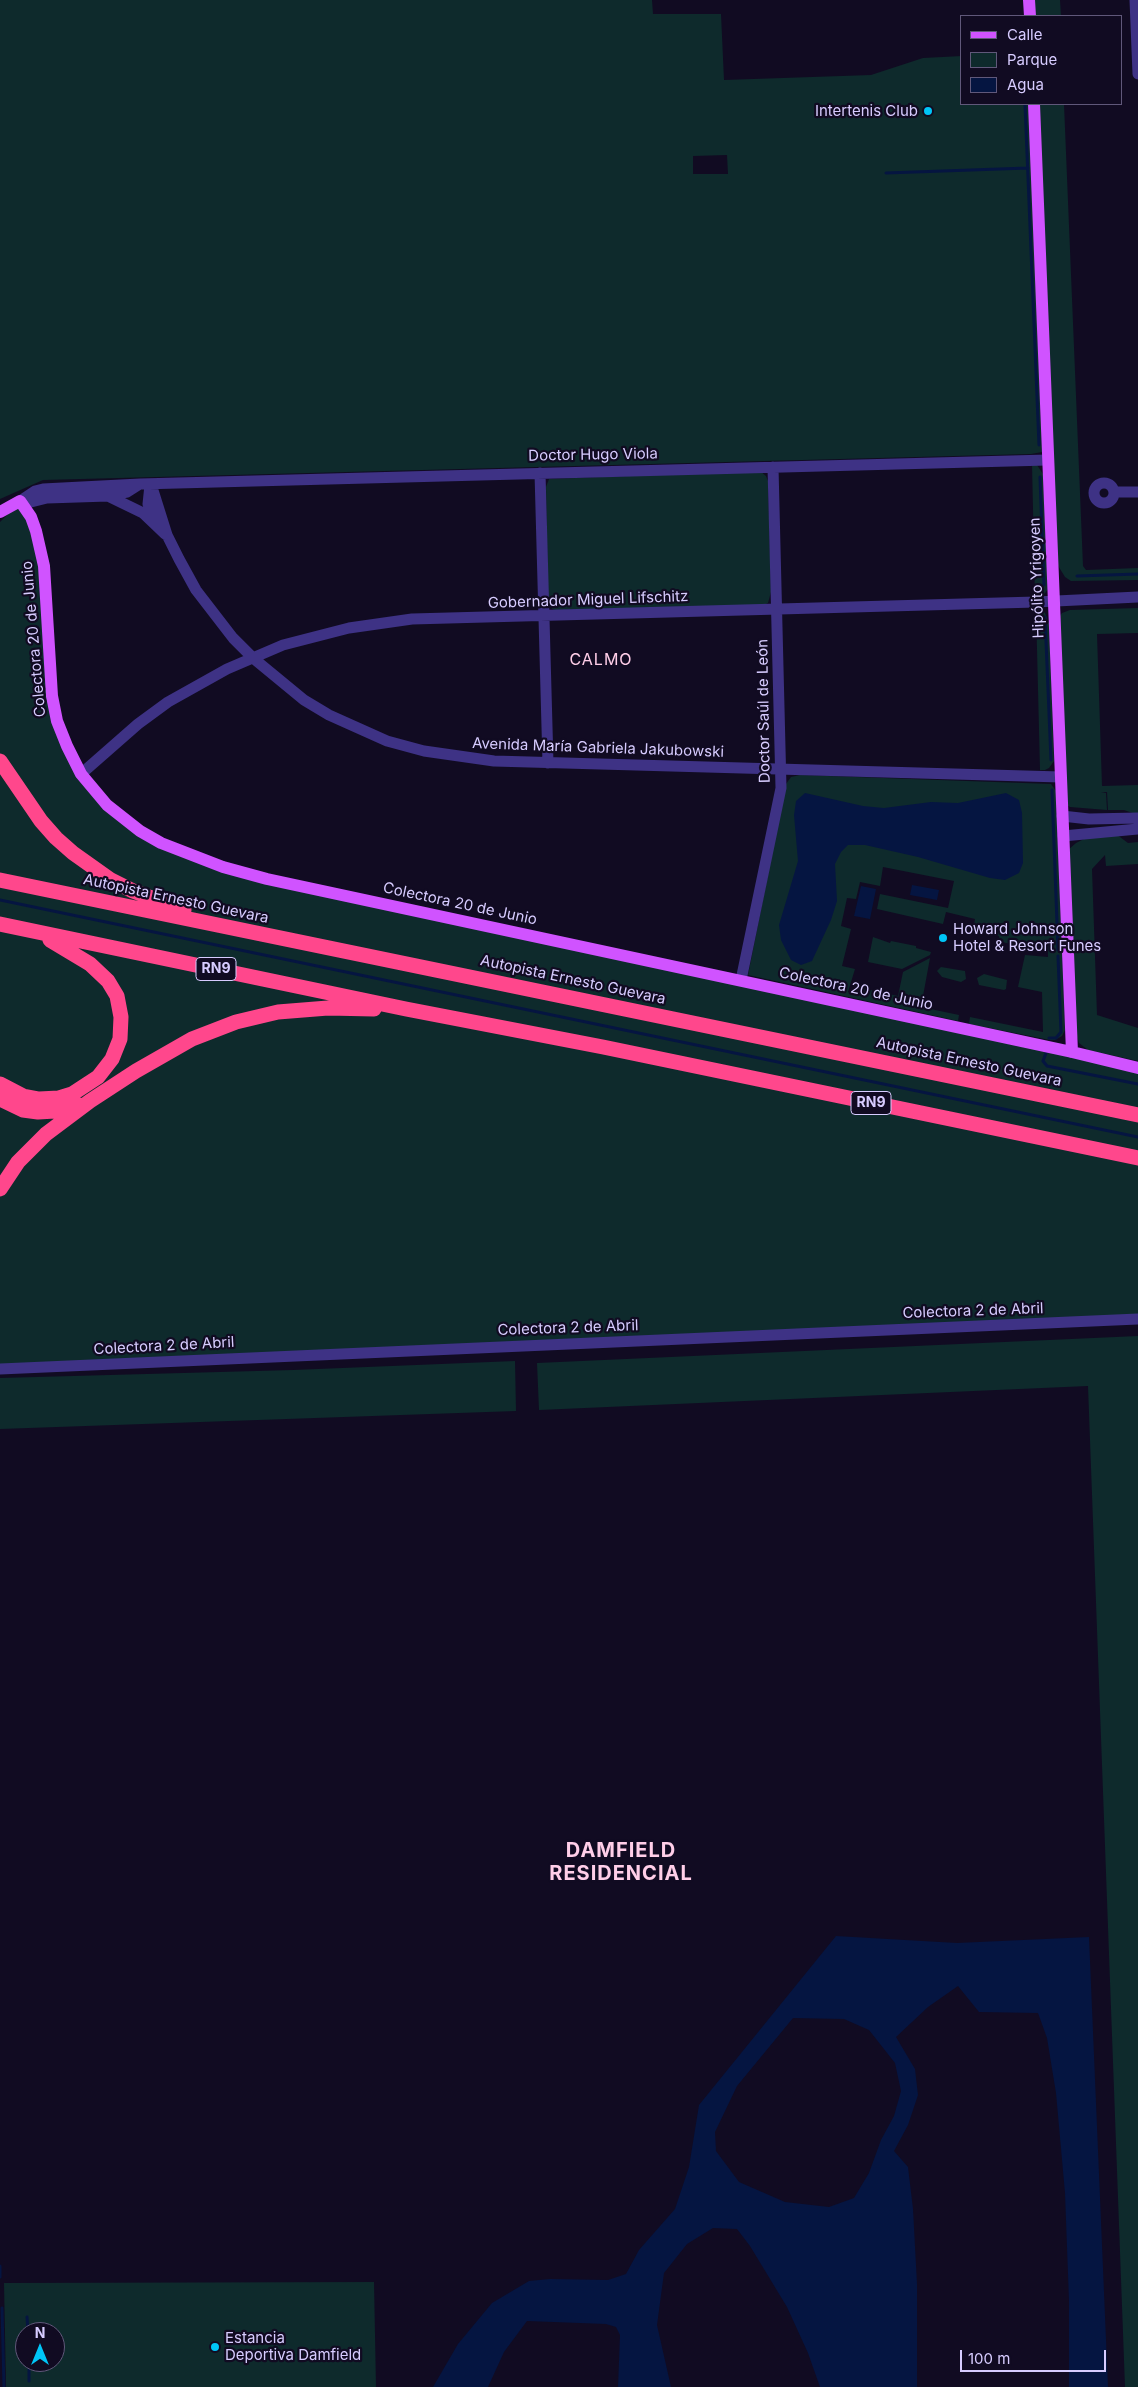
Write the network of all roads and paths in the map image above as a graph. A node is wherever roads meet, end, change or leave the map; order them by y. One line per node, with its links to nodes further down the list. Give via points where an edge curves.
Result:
1 (1030, 0): 3 (main road)
2 (1135, 0): 4 (street)
3 (1030, 15)
4 (1138, 74)
5 (1034, 105): 6 (main road, Hipólito Yrigoyen)
6 (1048, 460): 7 (street, Doctor Hugo Viola); 19 (main road, Hipólito Yrigoyen)
7 (773, 467): 8 (street, Doctor Hugo Viola); 20 (street, Doctor Saúl de León)
8 (540, 473): 9 (street, Doctor Hugo Viola); 21 (street)
9 (145, 484): 12 (street, Doctor Hugo Viola); 13 (street, Doctor Hugo Viola, via 43,489 35,491); 16 (street, Avenida María Gabriela Jakubowski); 17 (street, Avenida María Gabriela Jakubowski)
10 (1114, 492): 11 (street)
11 (1138, 492)
12 (108, 496): 13 (street, Doctor Hugo Viola, via 47,498); 16 (street, Avenida María Gabriela Jakubowski, via 132,506)
13 (21, 503): 14 (main road, Doctor Hugo Viola); 15 (main road, Doctor Hugo Viola); 26 (main road, Colectora 20 de Junio, via 31,517 41,546 57,721)
14 (0, 512)
15 (0, 522)
16 (155, 523): 17 (street, Avenida María Gabriela Jakubowski)
17 (166, 535): 22 (street, Avenida María Gabriela Jakubowski, via 210,610)
18 (1138, 597): 19 (street, Gobernador Miguel Lifschitz)
19 (1054, 601): 20 (street, Gobernador Miguel Lifschitz); 27 (main road, Hipólito Yrigoyen)
20 (777, 609): 21 (street, Gobernador Miguel Lifschitz); 25 (street, Doctor Saúl de León)
21 (544, 616): 22 (street, Gobernador Miguel Lifschitz, via 383,622 315,635); 24 (street)
22 (253, 658): 24 (street, Avenida María Gabriela Jakubowski, via 304,700 387,741 463,758); 26 (street, Gobernador Miguel Lifschitz, via 168,702)
23 (0, 761): 35 (highway, via 40,820 91,868 142,894)
24 (548, 763): 25 (street, Avenida María Gabriela Jakubowski)
25 (782, 769): 27 (street, Avenida María Gabriela Jakubowski); 36 (street, Doctor Saúl de León, via 781,788)
26 (81, 774): 36 (main road, Colectora 20 de Junio, via 107,805 140,831 223,867)
27 (1061, 776): 28 (main road, Hipólito Yrigoyen)
28 (1062, 816): 29 (street); 31 (main road, Hipólito Yrigoyen)
29 (1138, 818)
30 (1138, 829): 31 (street)
31 (1063, 836): 38 (main road, Hipólito Yrigoyen)
32 (0, 880): 35 (highway, Autopista Ernesto Guevara)
33 (0, 924): 34 (highway, RN9)
34 (26, 929): 37 (highway, RN9); 40 (highway, via 64,947 108,981 121,1017 120,1039 112,1060 98,1077 72,1094 39,1099 23,1096)
35 (249, 932): 43 (highway, Autopista Ernesto Guevara)
36 (741, 980): 38 (main road, Colectora 20 de Junio)
37 (406, 1009): 42 (highway, via 311,1008 258,1015 192,1039); 44 (highway, RN9)
38 (1072, 1052): 39 (main road, Colectora 20 de Junio)
39 (1138, 1068)
40 (0, 1084)
41 (0, 1099): 42 (highway, via 23,1110 38,1112 67,1109)
42 (90, 1101): 45 (highway, via 46,1134 18,1162)
43 (1138, 1115)
44 (1138, 1158)
45 (0, 1189)
46 (1138, 1319): 47 (street, Colectora 2 de Abril)
47 (0, 1369)

